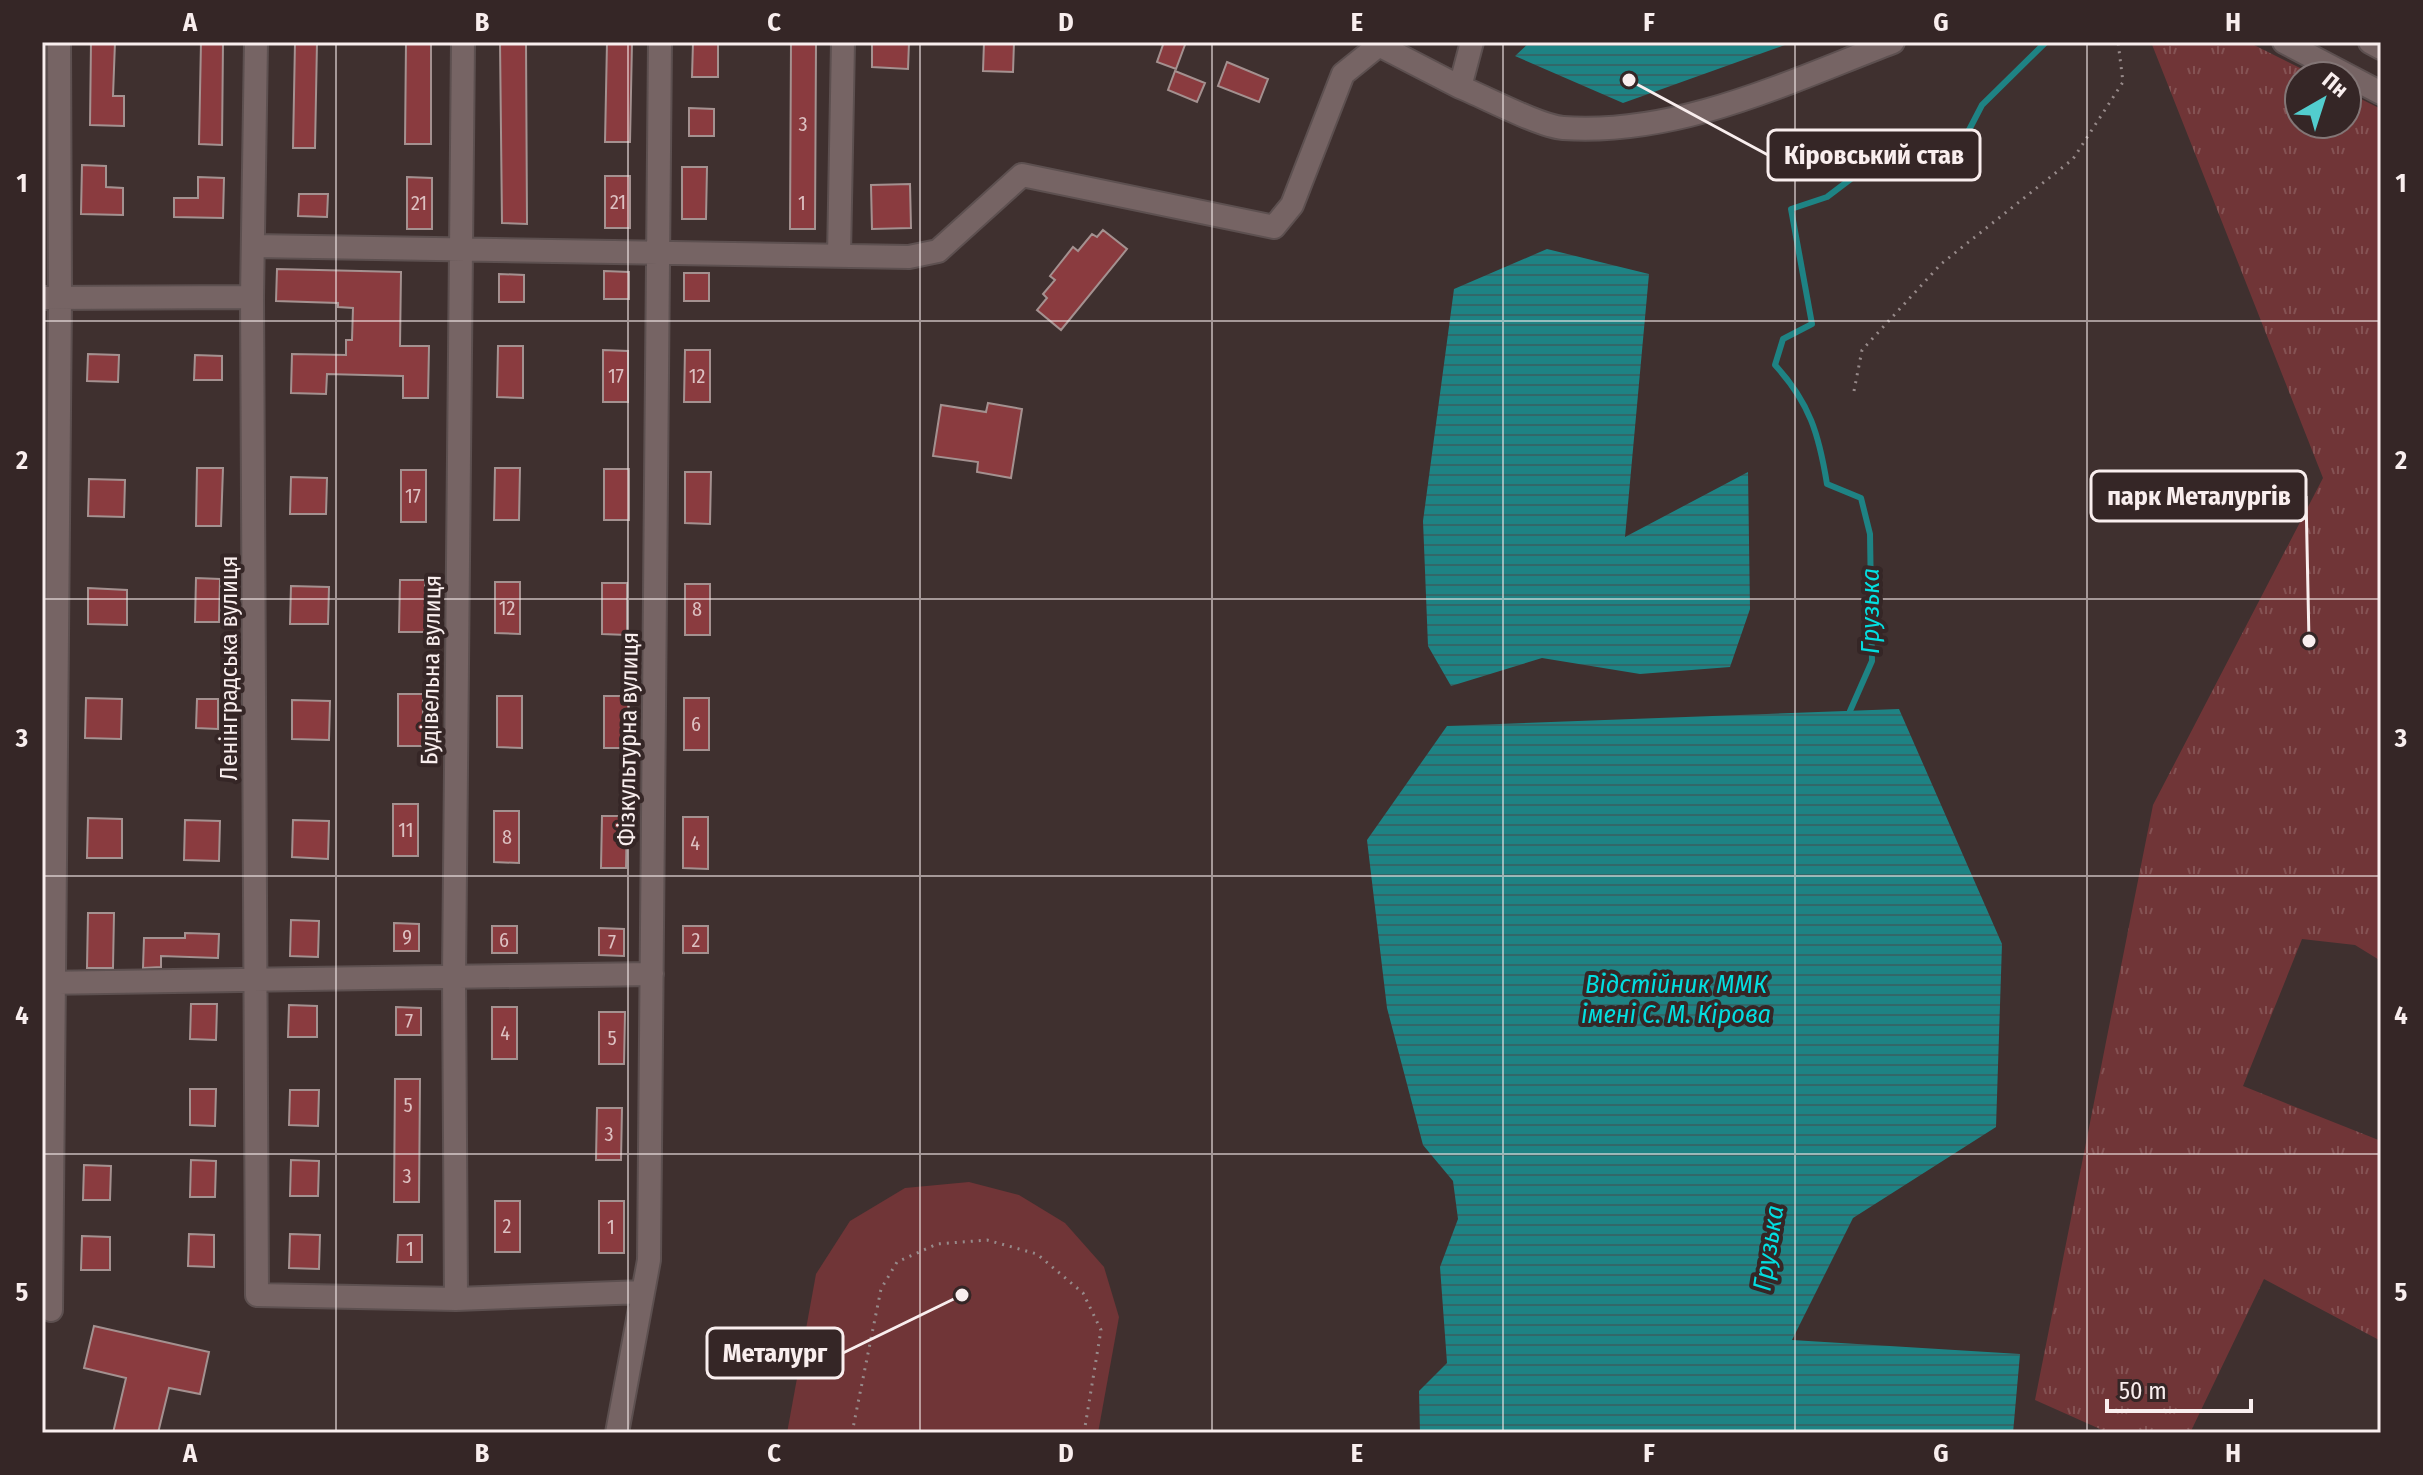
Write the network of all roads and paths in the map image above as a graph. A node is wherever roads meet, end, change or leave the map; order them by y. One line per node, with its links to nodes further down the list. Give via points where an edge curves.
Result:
1 (59, 42): 20 (street)
2 (256, 42): 15 (street, Ленінградська вулиця)
3 (463, 42): 16 (street, Будівельна вулиця)
4 (660, 42): 17 (street, Фiзкультурна вулиця)
5 (843, 42): 18 (street)
6 (1472, 42): 13 (street)
7 (1893, 42): 13 (street, via 1654,125 1560,128)
8 (2118, 42): 21 (path, via 2123,82 2073,159 1941,264 1862,350)
9 (2284, 42): 14 (street)
10 (2370, 42): 12 (street)
11 (1376, 44): 13 (street); 18 (street, via 1343,74 1292,205 1274,227 1022,175 938,251 909,257)
12 (2381, 48)
13 (1460, 87)
14 (2381, 93)
15 (253, 246): 16 (street); 19 (street, Ленінградська вулиця)
16 (461, 249): 17 (street); 23 (street, Будівельна вулиця)
17 (658, 253): 18 (street); 22 (street, Фiзкультурна вулиця)
18 (839, 256)
19 (252, 297): 20 (street); 24 (street, Ленінградська вулиця)
20 (51, 299): 25 (street)
21 (1854, 391)
22 (652, 974): 23 (street); 26 (street, Фiзкультурна вулиця, via 649,1260)
23 (454, 977): 24 (street); 27 (street, Будівельна вулиця)
24 (257, 981): 25 (street); 27 (street, Ленінградська вулиця, via 257,1295)
25 (47, 983): 28 (street)
26 (643, 1292): 27 (street); 29 (street, Фiзкультурна вулиця)
27 (456, 1299)
28 (51, 1310)
29 (617, 1433)
30 (852, 1433): 31 (path, via 881,1289 897,1262 937,1244 987,1240 1037,1254 1083,1293 1101,1330)
31 (1084, 1433)

